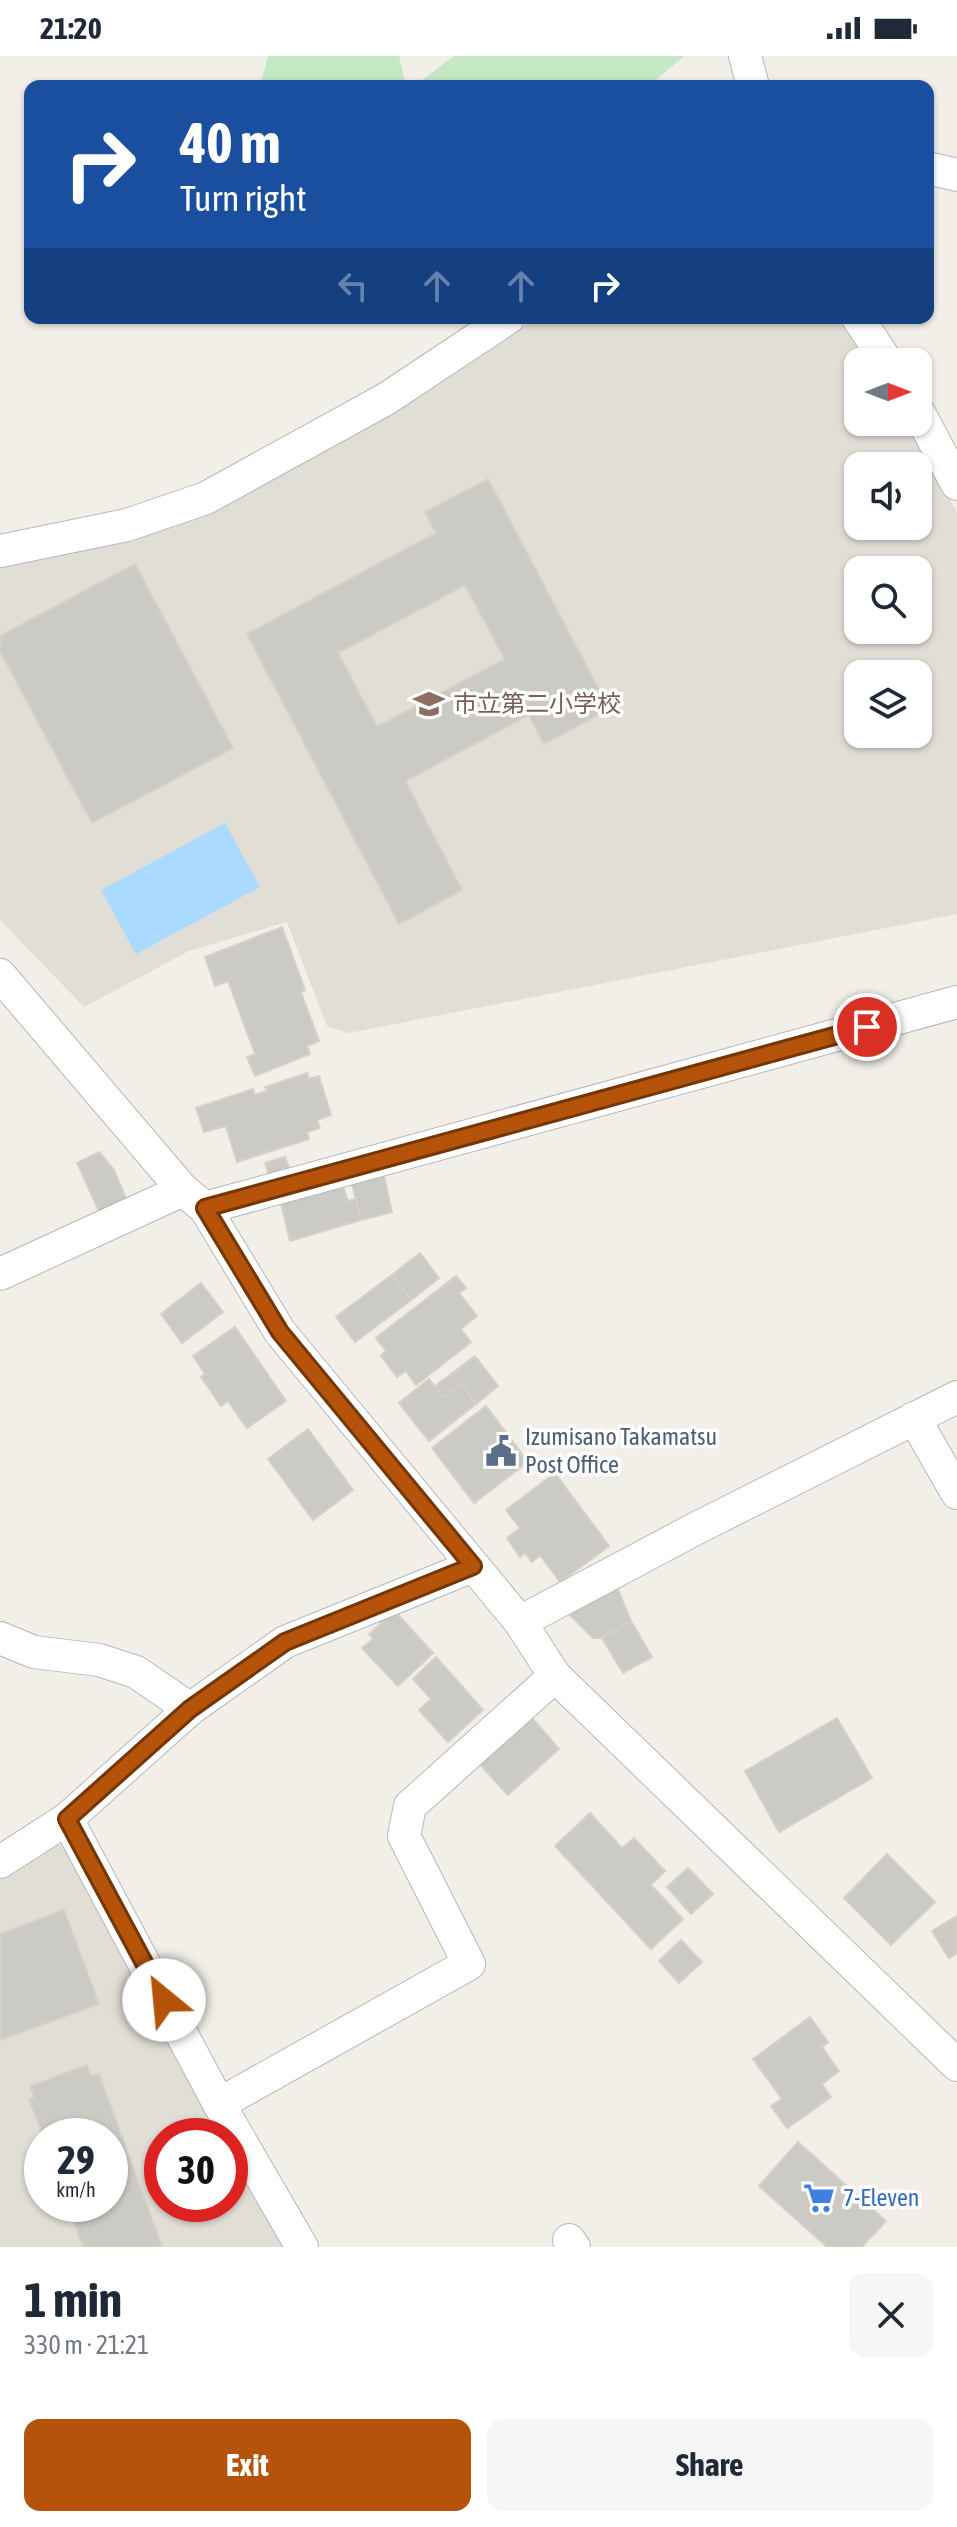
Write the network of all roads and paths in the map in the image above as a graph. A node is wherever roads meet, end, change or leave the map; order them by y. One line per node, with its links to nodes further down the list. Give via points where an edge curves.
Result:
1 (745, 56): 2 (street)
2 (751, 80)
3 (934, 169): 4 (street)
4 (957, 175)
5 (499, 324): 10 (street, via 386,399 206,498 127,525)
6 (862, 324): 7 (street)
7 (878, 348)
8 (931, 436): 9 (street)
9 (957, 484)
10 (0, 551)
11 (0, 975): 13 (street)
12 (957, 1002): 13 (street)
13 (194, 1199): 14 (street); 18 (street, via 280,1332)
14 (0, 1274)
15 (957, 1397): 16 (street)
16 (914, 1418): 17 (street); 19 (street)
17 (957, 1493)
18 (473, 1566): 19 (street); 22 (street, via 285,1642)
19 (520, 1622): 21 (street)
20 (0, 1638): 22 (street, via 34,1652 99,1660 136,1672)
21 (555, 1676): 25 (street); 26 (street, via 410,1806 404,1836 469,1964)
22 (190, 1709): 23 (street)
23 (67, 1819): 24 (street); 26 (street)
24 (0, 1862)
25 (957, 2065)
26 (219, 2104): 27 (street)
27 (302, 2247)

